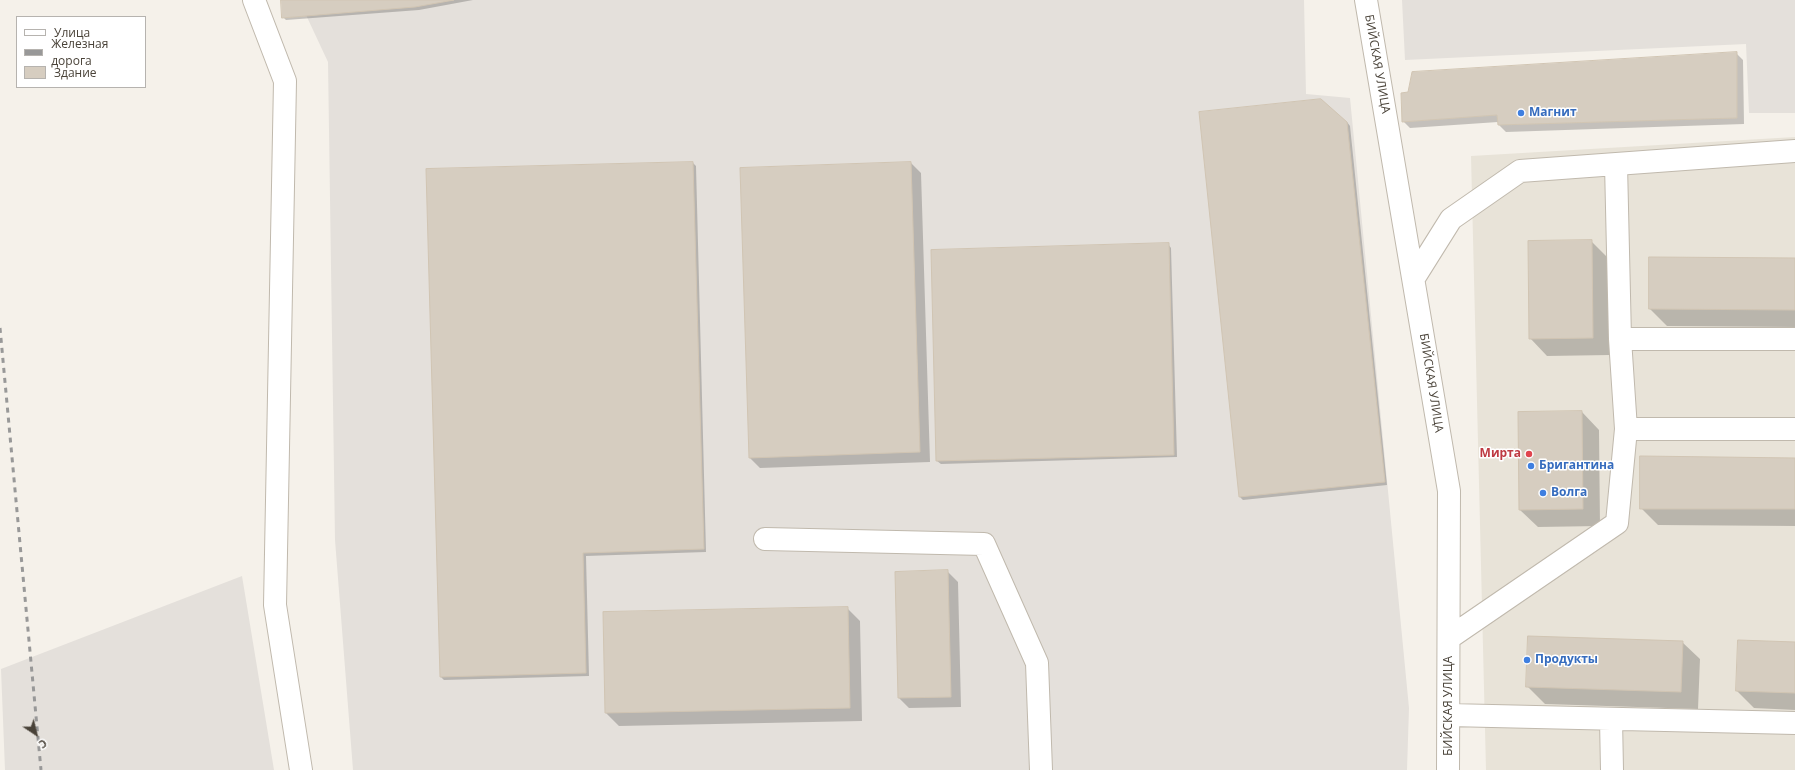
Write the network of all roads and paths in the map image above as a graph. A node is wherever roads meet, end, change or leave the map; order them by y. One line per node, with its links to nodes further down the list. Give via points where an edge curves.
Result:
1 (254, 0): 15 (street, via 284,81 275,605)
2 (1366, 0): 5 (street, БИЙСКАЯ УЛИЦА)
3 (1795, 151): 4 (street)
4 (1616, 164): 5 (street, via 1520,171 1451,219); 6 (street)
5 (1414, 278): 11 (street, БИЙСКАЯ УЛИЦА, via 1449,491)
6 (1620, 339): 7 (street); 8 (street)
7 (1795, 339)
8 (1626, 429): 9 (street); 11 (street, via 1616,523)
9 (1795, 429)
10 (765, 539): 16 (street, via 984,544 1037,663)
11 (1449, 638): 12 (street, БИЙСКАЯ УЛИЦА)
12 (1448, 715): 13 (street); 17 (street, БИЙСКАЯ УЛИЦА)
13 (1611, 719): 14 (street); 18 (street)
14 (1795, 723)
15 (301, 770)
16 (1041, 770)
17 (1448, 770)
18 (1612, 770)

